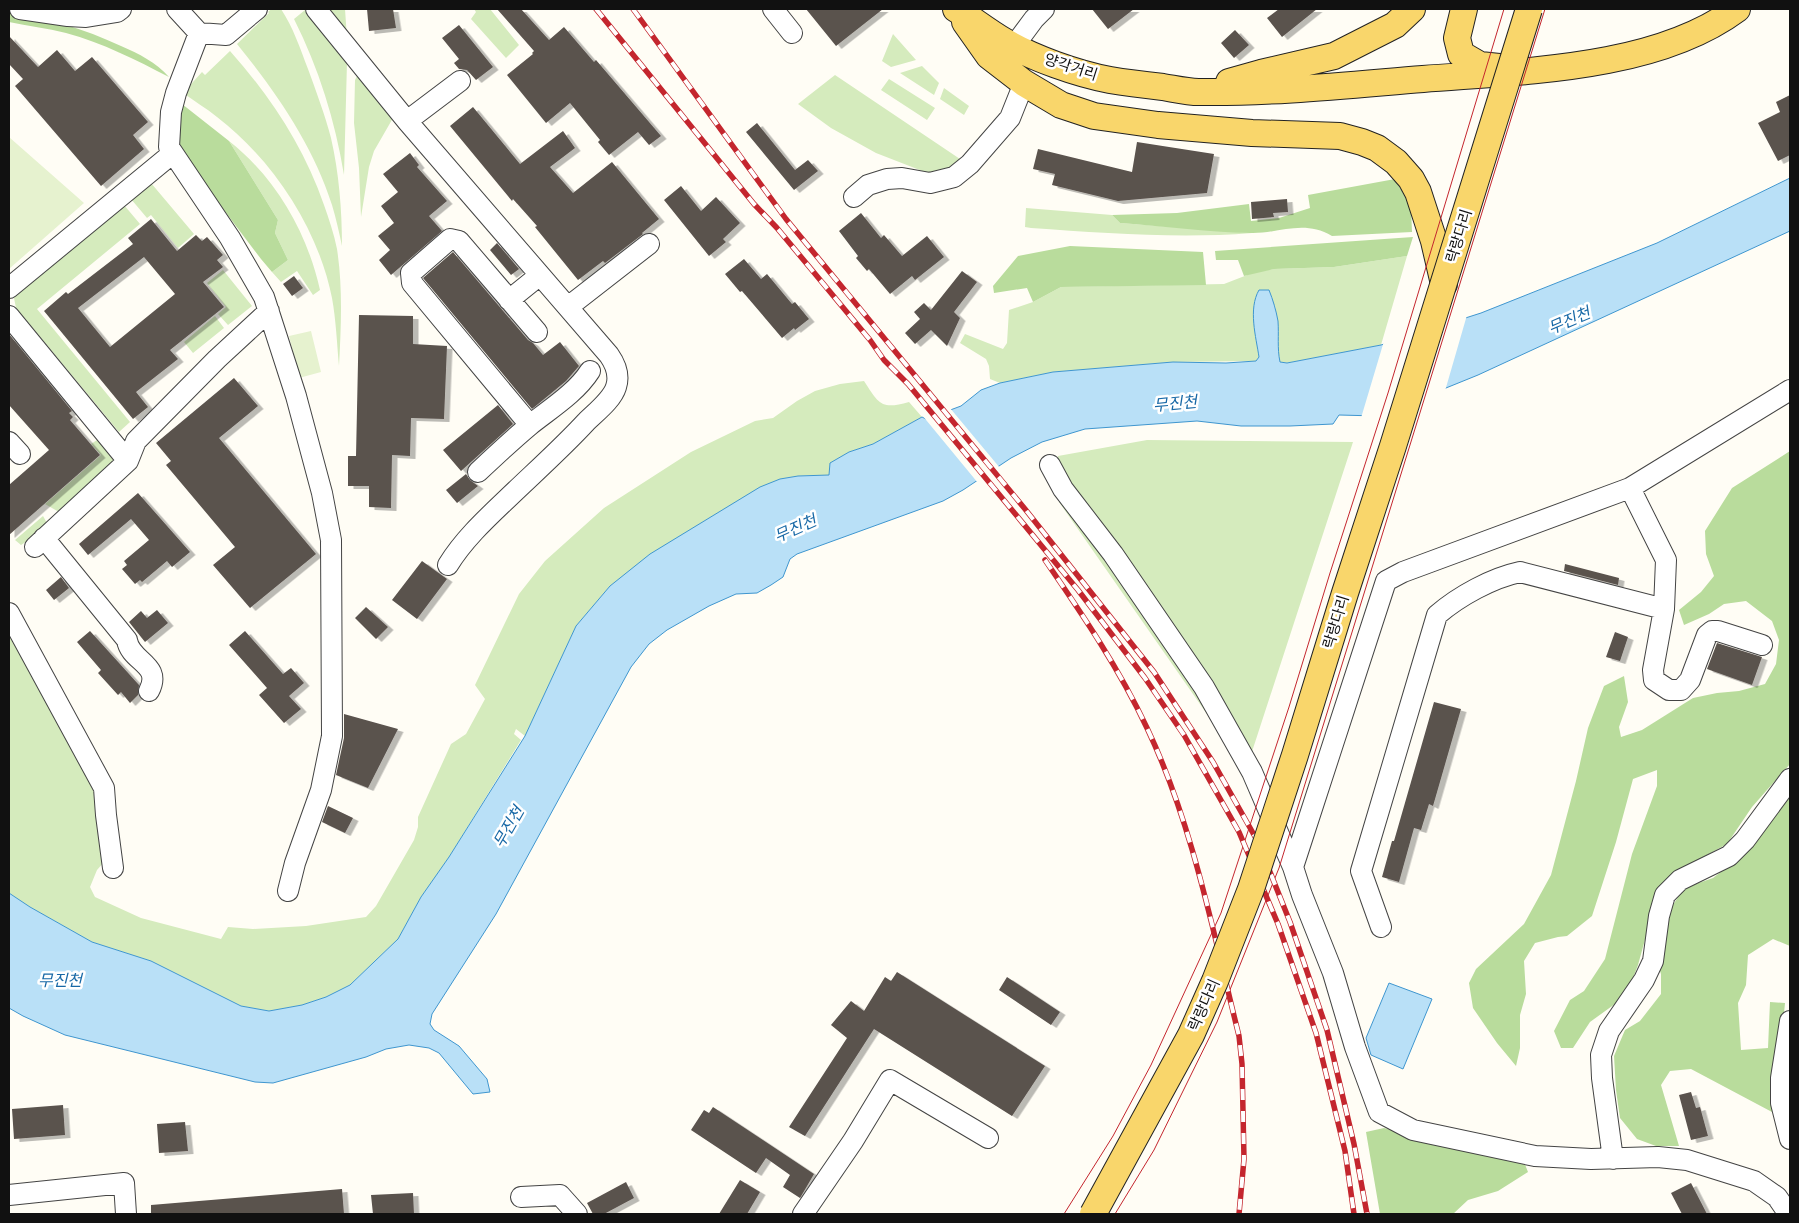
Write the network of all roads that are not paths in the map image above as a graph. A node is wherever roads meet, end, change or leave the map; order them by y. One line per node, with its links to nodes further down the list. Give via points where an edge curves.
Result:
1 (20, 9): 13 (street)
2 (121, 9): 13 (street, via 94,16)
3 (177, 9): 14 (street)
4 (257, 9): 14 (street, via 226,35)
5 (316, 9): 21 (street)
6 (773, 9): 15 (street)
7 (956, 9): 16 (main road, 양각거리); 19 (main road, via 989,56)
8 (1044, 9): 16 (street)
9 (1412, 9): 20 (main road, via 1395,25 1334,56)
10 (1464, 9): 17 (main road, via 1457,38 1461,54 1480,65)
11 (1529, 9): 26 (main road, 락랑다리, bridge)
12 (1737, 9): 17 (main road, via 1690,36 1658,48)
13 (65, 13)
14 (198, 33): 22 (street, via 171,112 169,147)
15 (792, 33)
16 (1014, 46): 20 (main road, 양각거리, via 1045,60 1108,80)
17 (1537, 70): 20 (main road, 양각거리, via 1281,90)
18 (460, 81): 21 (street)
19 (1029, 86): 23 (street, via 1010,118 954,178 930,183 887,179 868,185); 26 (main road, via 1061,105 1094,116 1158,126 1340,136 1377,148 1396,162 1418,192)
20 (1197, 92)
21 (407, 120): 25 (street)
22 (173, 153): 27 (street); 30 (street, via 230,238)
23 (854, 197)
24 (649, 244): 29 (street)
25 (540, 275): 28 (street); 29 (street)
26 (1444, 284): 60 (main road, 락랑다리, bridge, via 1251,889 1191,1035)
27 (9, 288)
28 (509, 300): 32 (street); 35 (street, via 460,242 450,240 410,273 412,283)
29 (568, 307): 40 (street, via 616,365 616,388 577,432 466,540)
30 (269, 311): 36 (street, via 136,441); 48 (street, via 296,396 331,540 332,736 321,790 294,863)
31 (9, 316): 36 (street)
32 (537, 332)
33 (590, 371): 35 (street)
34 (1790, 390): 39 (street)
35 (530, 425): 38 (street)
36 (128, 461): 44 (street, via 40,542 152,672 154,678)
37 (1050, 465): 46 (street, via 1063,489 1113,554 1204,687 1252,772)
38 (478, 472)
39 (1630, 488): 41 (street, via 1666,560); 46 (street, via 1386,581)
40 (448, 565)
41 (1664, 609): 43 (street, via 1653,670 1654,680 1670,690 1681,690 1690,680 1707,635 1712,631); 49 (street, via 1520,572 1503,576 1449,605 1437,615 1361,871)
42 (9, 613): 47 (street, via 104,788)
43 (1762, 645)
44 (149, 691)
45 (1790, 779): 53 (street, via 1745,840 1729,856 1680,880 1665,895 1652,961 1644,980 1609,1031 1601,1055)
46 (1293, 867): 53 (street, via 1333,973 1379,1112 1413,1130 1535,1156)
47 (113, 868)
48 (288, 891)
49 (1381, 927)
50 (1790, 1021): 52 (street, via 1781,1078 1781,1103)
51 (988, 1138): 59 (street, via 890,1080 853,1142)
52 (1790, 1139)
53 (1613, 1158): 56 (street, via 1687,1160 1754,1181)
54 (9, 1195): 57 (street, via 124,1182)
55 (520, 1197): 58 (street, via 560,1195)
56 (1786, 1202)
57 (126, 1214)
58 (577, 1214)
59 (803, 1214)
60 (1093, 1214)

